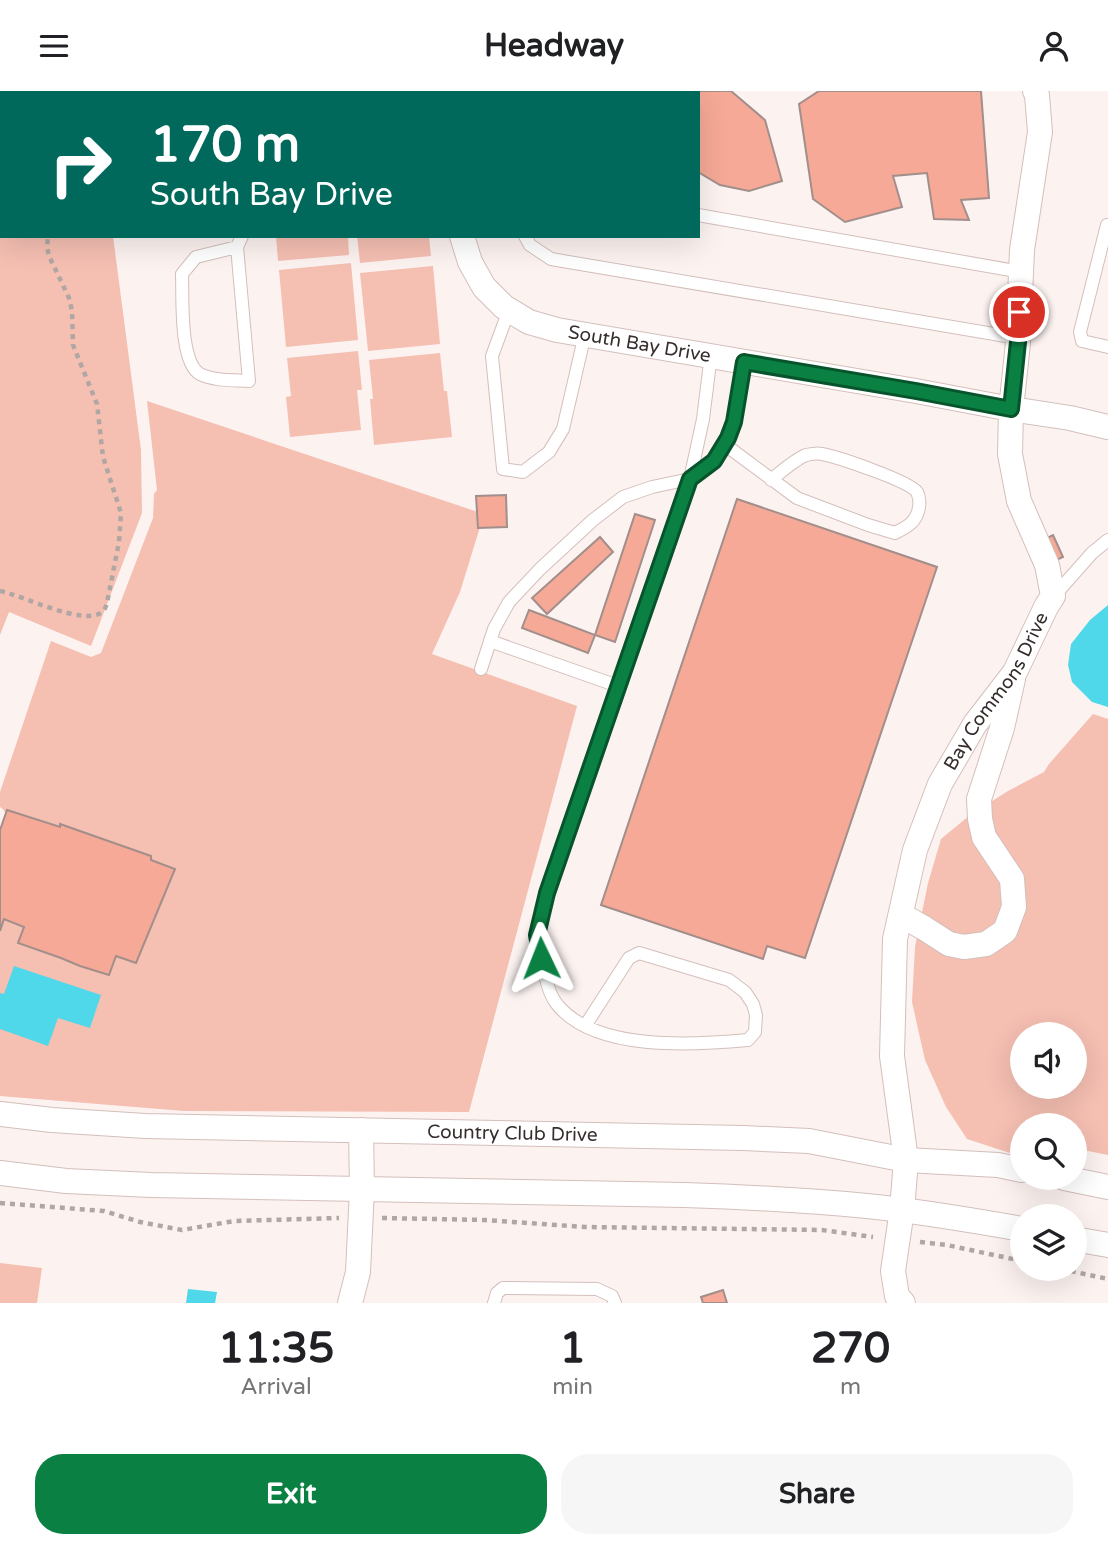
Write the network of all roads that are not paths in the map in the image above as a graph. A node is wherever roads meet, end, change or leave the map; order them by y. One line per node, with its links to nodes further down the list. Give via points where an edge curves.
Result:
1 (1035, 91): 7 (street, Bay Commons Drive, via 1040,132)
2 (700, 215): 7 (lane)
3 (1107, 225): 11 (lane, via 1080,332 1082,341)
4 (463, 238): 8 (street, South Bay Drive, via 484,287)
5 (526, 238): 10 (lane, via 551,259)
6 (239, 241): 6 (lane, via 240,287 249,381 198,373 184,342 182,274 196,257)
7 (1021, 272): 10 (street, Bay Commons Drive)
8 (509, 310): 9 (street, South Bay Drive, via 530,322); 9 (lane, via 492,356 503,468 523,473 549,452 563,429)
9 (585, 334): 12 (street, South Bay Drive)
10 (1018, 338): 14 (street, Bay Commons Drive)
11 (1108, 347)
12 (710, 355): 13 (street, South Bay Drive); 17 (lane)
13 (744, 362): 14 (street, South Bay Drive); 16 (lane, via 734,422)
14 (1011, 409): 15 (street, South Bay Drive); 20 (street, Bay Commons Drive, via 1010,454 1019,501 1047,565)
15 (1108, 427)
16 (724, 444): 17 (lane, via 714,461); 18 (lane)
17 (690, 479): 21 (lane, via 623,497 593,520 509,602); 24 (lane)
18 (771, 480): 18 (lane, via 797,498 895,533 917,518 920,501 907,484 821,453 801,458)
19 (1108, 540): 20 (lane)
20 (1053, 596): 23 (street, Bay Commons Drive)
21 (490, 641): 22 (lane); 24 (lane)
22 (481, 669)
23 (1015, 672): 25 (street, Bay Commons Drive, via 975,724 940,784 915,851); 25 (street, via 979,799 984,837 1012,879 1014,907 1005,931 986,944 964,947 949,944)
24 (618, 686): 26 (lane, via 537,935 554,1002)
25 (901, 915): 29 (street, Bay Commons Drive, via 895,939 892,1056)
26 (585, 1026): 26 (lane, via 608,1036 649,1043 720,1043 748,1040 755,1032 756,1016 745,992 729,980 639,953 629,958)
27 (0, 1114): 28 (street, Country Club Drive, via 145,1126)
28 (361, 1130): 29 (street, Country Club Drive, via 809,1141); 34 (street)
29 (906, 1160): 30 (street, Country Club Drive); 35 (street, Bay Commons Drive)
30 (1010, 1168)
31 (0, 1173): 34 (street, via 151,1185)
32 (1087, 1183): 33 (street)
33 (1108, 1187)
34 (362, 1189): 35 (street, via 758,1198); 39 (street, via 358,1272)
35 (902, 1210): 36 (street); 42 (street, Bay Commons Drive, via 893,1271 897,1296)
36 (1010, 1227)
37 (1087, 1241): 38 (street)
38 (1108, 1245)
39 (349, 1303)
40 (494, 1303): 41 (lane, via 503,1288 597,1289 612,1296)
41 (615, 1303)
42 (903, 1303)

